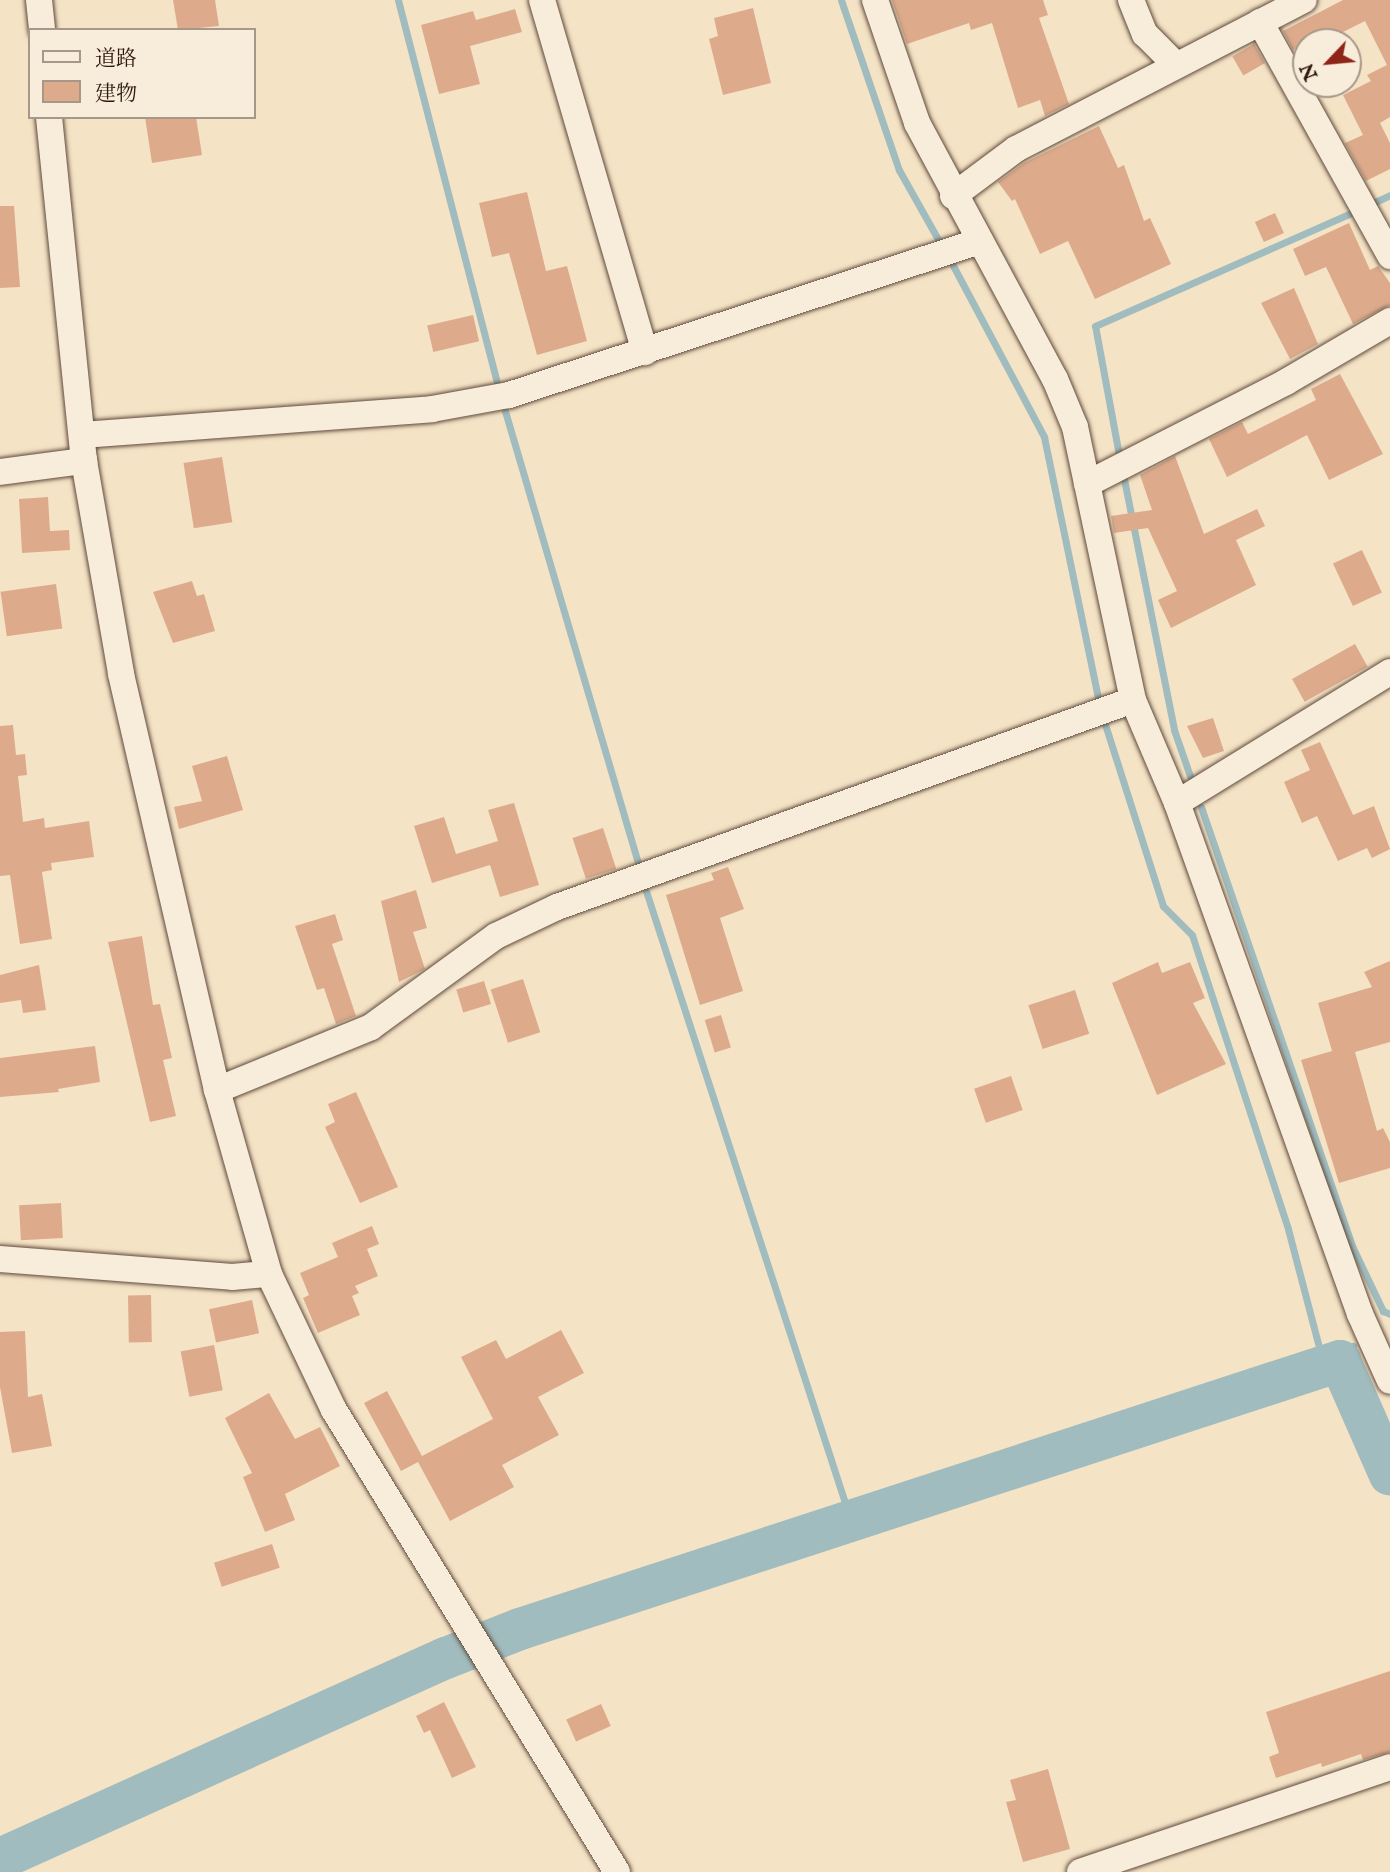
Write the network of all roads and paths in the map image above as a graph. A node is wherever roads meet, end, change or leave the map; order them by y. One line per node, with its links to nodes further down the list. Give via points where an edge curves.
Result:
1 (39, 0): 7 (street)
2 (542, 0): 14 (street)
3 (875, 0): 10 (street, via 917,123)
4 (1131, 0): 8 (street, via 1145,34)
5 (1304, 0): 6 (street)
6 (1260, 22): 8 (street); 12 (street)
7 (42, 28)
8 (1176, 65): 10 (street, via 1016,149)
9 (49, 119): 15 (street)
10 (953, 196): 11 (street)
11 (956, 249): 14 (street); 17 (street, via 1055,379 1075,427)
12 (1390, 256)
13 (1390, 321): 17 (street, via 1286,382)
14 (645, 352): 15 (street, via 509,395 432,409)
15 (83, 448): 16 (street); 21 (street, via 121,674)
16 (0, 472)
17 (1087, 484): 19 (street)
18 (1390, 671): 20 (street)
19 (1111, 708): 20 (street); 21 (street, via 556,907 496,936 371,1027)
20 (1177, 803): 24 (street, via 1330,1234)
21 (217, 1090): 23 (street)
22 (0, 1259): 23 (street, via 232,1277)
23 (269, 1274): 26 (street, via 334,1410)
24 (1390, 1381)
25 (1390, 1767): 27 (street)
26 (618, 1872)
27 (1080, 1872)

